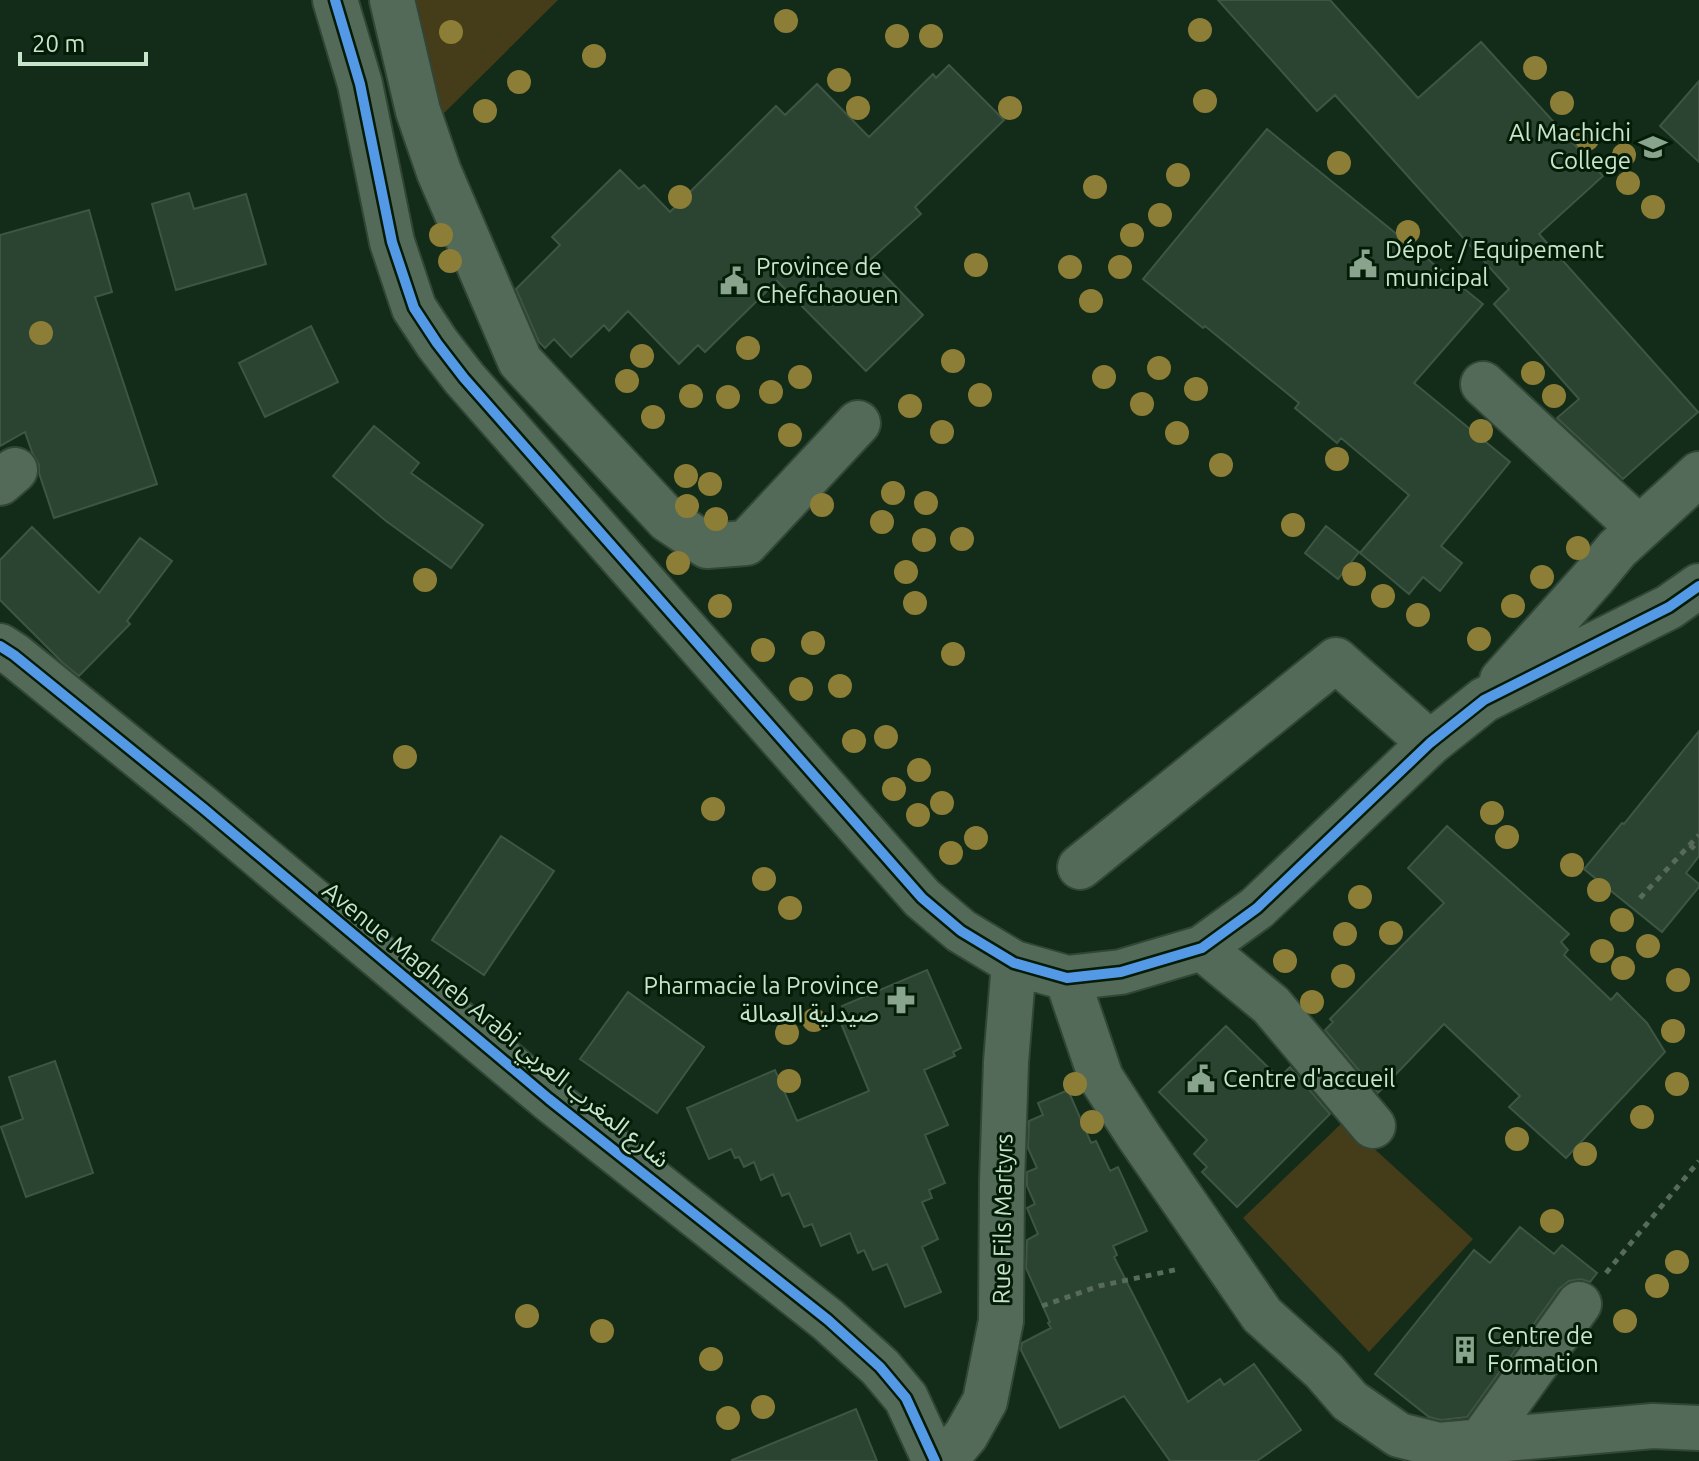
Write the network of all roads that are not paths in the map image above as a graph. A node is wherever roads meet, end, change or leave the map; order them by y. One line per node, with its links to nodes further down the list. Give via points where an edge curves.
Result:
1 (335, 0): 13 (street, via 360,84 392,242 414,308 437,343 922,898 961,931)
2 (392, 0): 4 (street, via 418,111 439,172 520,361 668,520 707,546 746,543)
3 (1483, 384): 6 (street)
4 (858, 423)
5 (1699, 474): 6 (street)
6 (1625, 542): 7 (street, via 1618,590 1625,597 1638,603); 9 (street)
7 (1684, 596): 9 (street)
8 (0, 646): 19 (street, Avenue Maghreb Arabi شارع المغرب العربي, via 204,809 549,1099 828,1320 906,1398)
9 (1484, 700): 10 (street)
10 (1430, 743): 11 (street, via 1336,660); 12 (street, via 1257,908)
11 (1080, 867)
12 (1202, 948): 14 (street, via 1121,972); 15 (street, via 1271,1005)
13 (1014, 963): 14 (street); 20 (street, Rue Fils Martyrs, via 1006,1062 1001,1321 985,1401)
14 (1067, 978): 18 (street, via 1101,1078 1262,1315 1350,1401 1399,1435 1439,1445)
15 (1373, 1126)
16 (1579, 1304): 18 (street)
17 (1699, 1428): 18 (street, via 1653,1426)
18 (1480, 1442)
19 (935, 1461)
20 (944, 1461)

